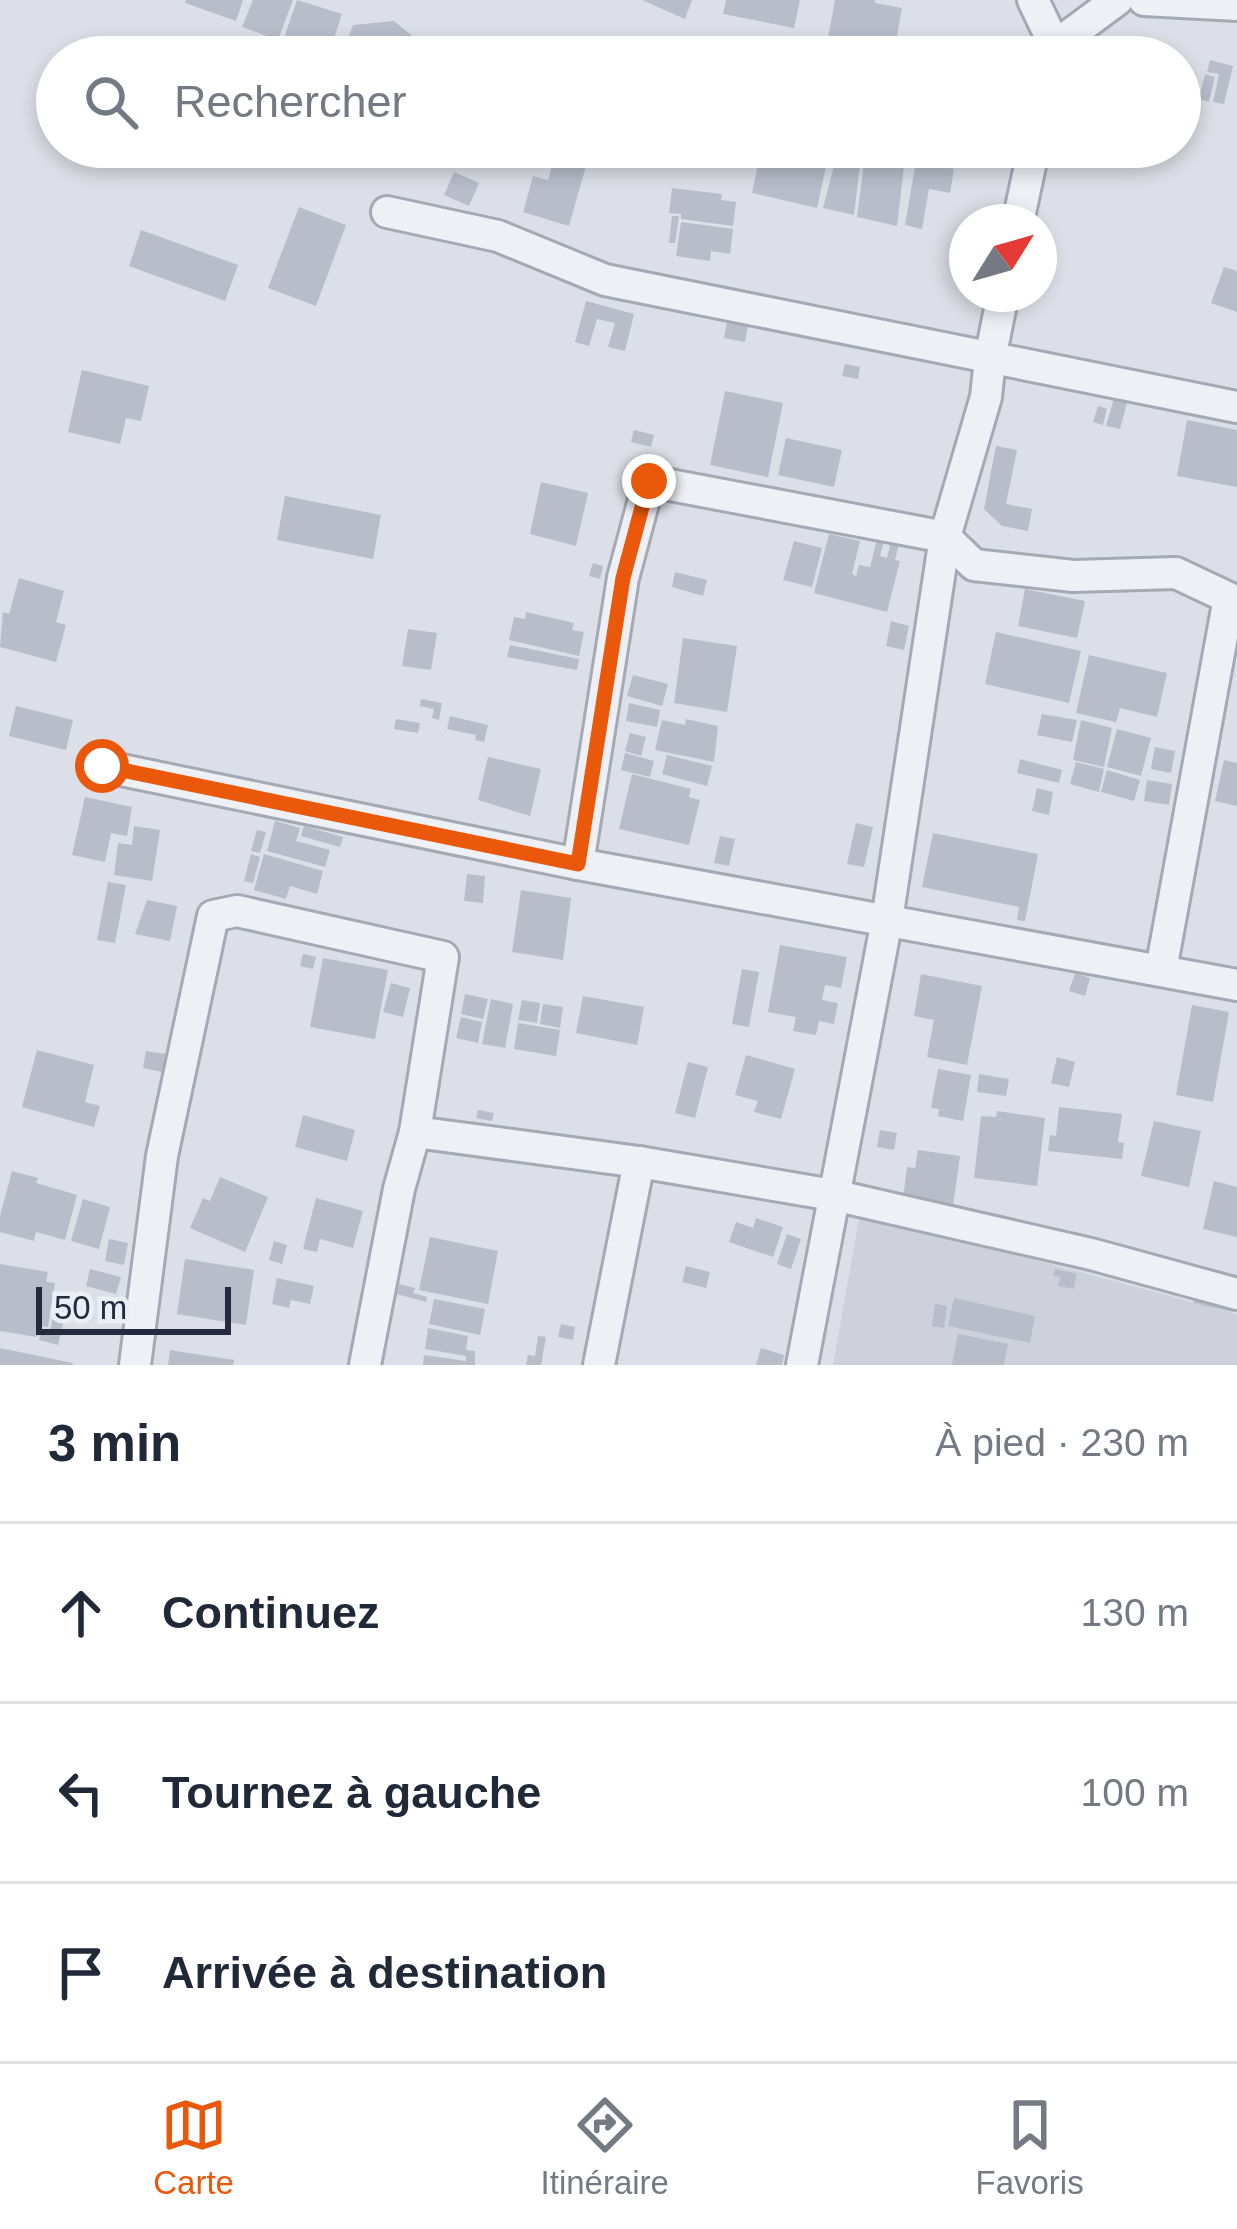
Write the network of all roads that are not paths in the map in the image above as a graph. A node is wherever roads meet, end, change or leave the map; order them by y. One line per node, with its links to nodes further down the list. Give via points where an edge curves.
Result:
1 (1033, 0): 5 (street)
2 (1117, 0): 6 (street)
3 (1144, 0): 4 (street)
4 (1237, 5)
5 (1048, 36)
6 (1073, 36)
7 (1030, 168): 8 (street)
8 (1022, 204)
9 (387, 212): 11 (street, via 498,236 604,280)
10 (999, 312): 11 (street)
11 (990, 358): 12 (street); 13 (street)
12 (1237, 406)
13 (945, 537): 15 (street, via 649,481 623,578); 16 (street); 17 (street, via 974,565 1073,576 1176,573 1228,598)
14 (102, 766): 15 (street)
15 (578, 864): 16 (street)
16 (886, 920): 17 (street); 21 (street)
17 (1161, 970): 18 (street)
18 (1237, 985)
19 (415, 1132): 20 (street); 23 (street, via 443,956 237,911 213,916 162,1156); 24 (street)
20 (639, 1162): 21 (street); 25 (street)
21 (832, 1195): 22 (street); 26 (street)
22 (1237, 1294)
23 (135, 1365)
24 (365, 1365)
25 (599, 1365)
26 (802, 1365)

